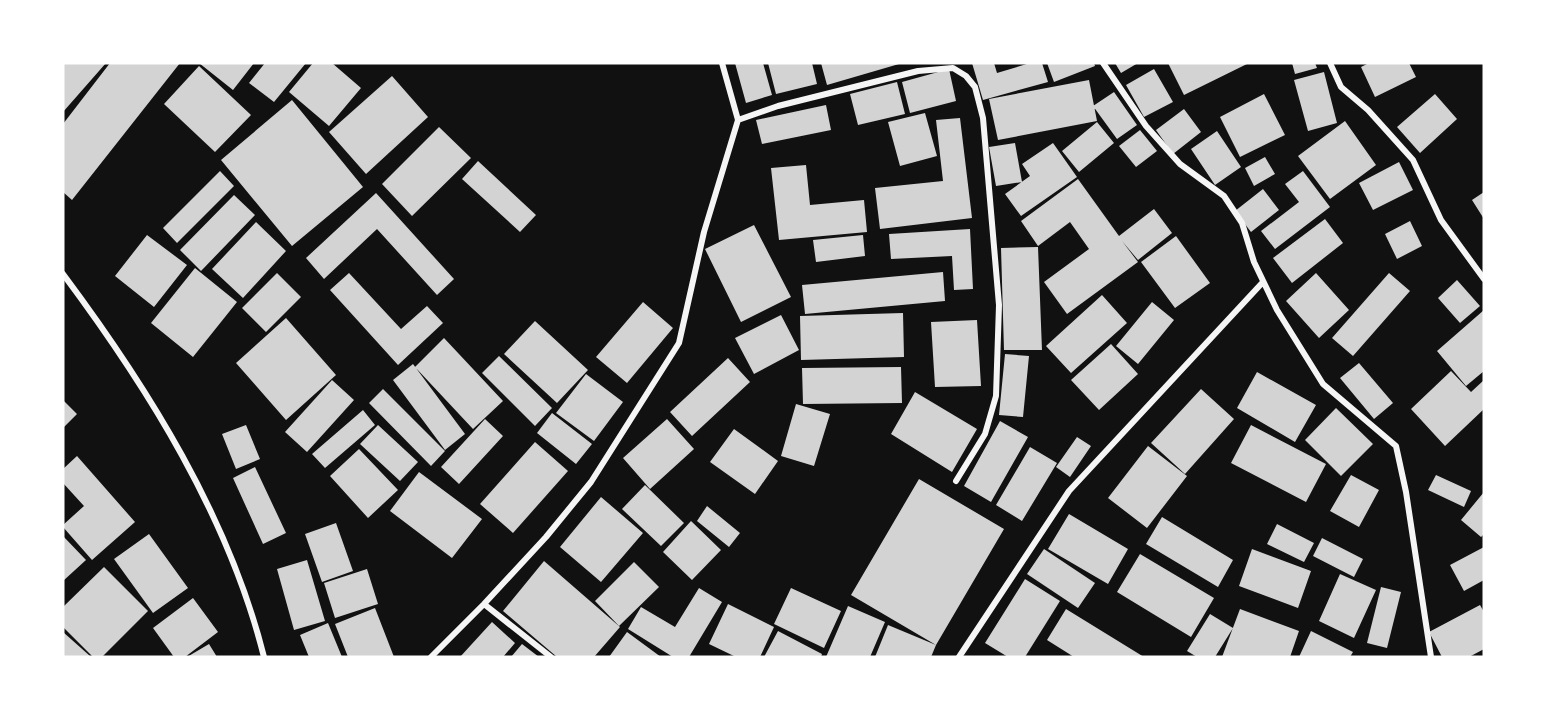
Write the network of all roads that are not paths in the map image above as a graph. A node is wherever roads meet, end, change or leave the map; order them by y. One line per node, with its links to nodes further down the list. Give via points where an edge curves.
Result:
1 (722, 63): 4 (street)
2 (1103, 63): 7 (street, via 1146,126 1180,165 1224,196 1242,223)
3 (1330, 63): 6 (street, via 1341,87 1368,110 1413,160 1441,220)
4 (738, 120): 8 (street, via 778,106 918,71 953,68 975,87 983,118 999,305 996,396 985,434); 9 (street, via 704,232 678,343 591,482)
5 (63, 274): 10 (street, via 110,338 167,429 222,533)
6 (1484, 279)
7 (1263, 282): 13 (street, via 1069,491); 14 (street, via 1323,384 1396,446)
8 (956, 481)
9 (484, 604): 11 (street); 12 (street)
10 (264, 657)
11 (431, 657)
12 (551, 657)
13 (959, 657)
14 (1431, 657)

